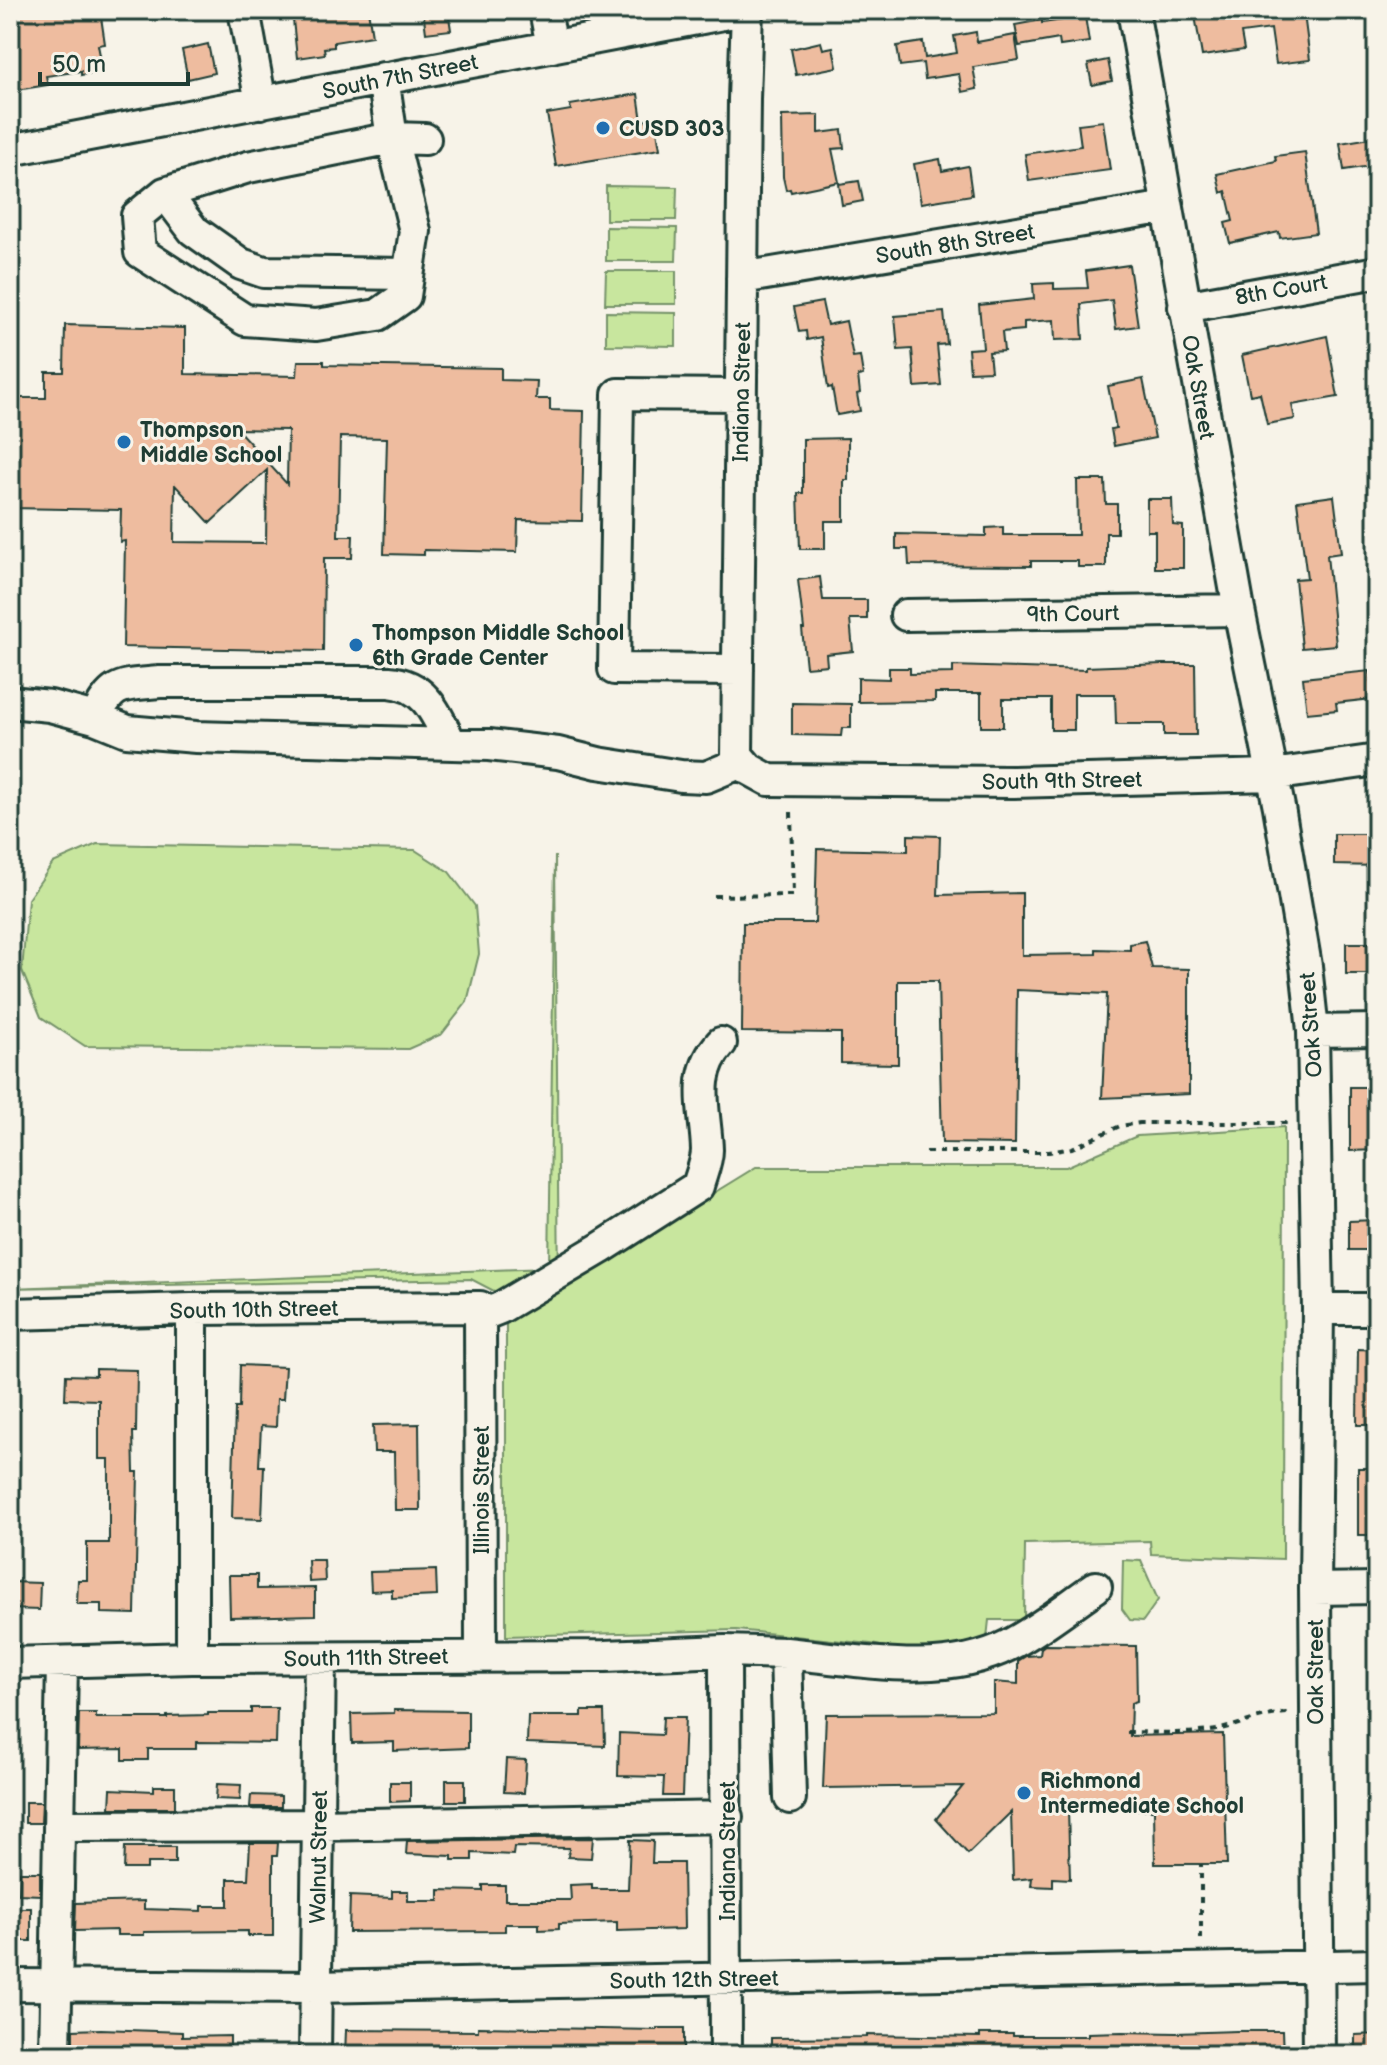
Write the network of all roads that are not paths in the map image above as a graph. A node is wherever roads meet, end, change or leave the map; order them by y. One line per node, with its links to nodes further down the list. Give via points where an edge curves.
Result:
1 (244, 10): 7 (street)
2 (545, 10): 5 (street)
3 (746, 10): 5 (street, South 7th Street); 15 (street, Indiana Street)
4 (1133, 10): 12 (street, Oak Street)
5 (552, 47): 6 (street, South 7th Street)
6 (383, 78): 7 (street, South 7th Street); 8 (street)
7 (261, 103): 10 (street, South 7th Street)
8 (392, 138): 9 (street); 11 (street, via 263,163); 14 (street, via 415,231)
9 (425, 139)
10 (10, 150)
11 (165, 193): 14 (street, via 193,230 241,264 264,272); 14 (street, via 137,216 140,252 245,320 316,325 378,315 405,296)
12 (1167, 207): 15 (street, South 8th Street); 16 (street, Oak Street)
13 (1377, 272): 16 (street, 8th Court)
14 (408, 274)
15 (742, 278): 17 (street, Indiana Street)
16 (1184, 307): 18 (street, Oak Street)
17 (741, 395): 20 (street, Indiana Street); 20 (street, via 618,394 614,669)
18 (1239, 610): 19 (street, 9th Court); 26 (street, Oak Street)
19 (906, 615)
20 (738, 670): 25 (street, Indiana Street, via 737,755)
21 (10, 702): 22 (street)
22 (95, 718): 23 (street, via 127,731 182,736); 23 (street, via 109,693 132,685 406,683 435,712)
23 (451, 744): 25 (street, via 558,753 681,776 706,777)
24 (1377, 760): 26 (street, South 9th Street)
25 (746, 765): 26 (street, South 9th Street, via 769,780 1013,782)
26 (1272, 775): 28 (street, Oak Street)
27 (1377, 1030): 28 (street)
28 (1313, 1031): 31 (street, Oak Street)
29 (721, 1043): 34 (street, via 709,1056 700,1096 707,1153 698,1186)
30 (192, 1309): 33 (street, South 10th Street); 34 (street, South 10th Street, via 480,1307); 41 (street)
31 (1318, 1309): 32 (street); 37 (street, Oak Street)
32 (1377, 1309)
33 (10, 1314)
34 (480, 1320): 40 (street, Illinois Street)
35 (1096, 1587): 39 (street, South 11th Street, via 1009,1646 958,1662 895,1663)
36 (1377, 1588): 37 (street)
37 (1315, 1589): 50 (street, Oak Street)
38 (723, 1651): 39 (street, South 11th Street); 40 (street, South 11th Street); 46 (street, Indiana Street)
39 (786, 1653): 45 (street)
40 (481, 1656): 42 (street, South 11th Street)
41 (192, 1658): 42 (street, South 11th Street); 43 (street, South 11th Street)
42 (320, 1658): 47 (street, Walnut Street)
43 (62, 1662): 44 (street, South 11th Street); 48 (street)
44 (10, 1663)
45 (790, 1798)
46 (727, 1817): 47 (street); 51 (street, Indiana Street)
47 (318, 1825): 48 (street); 54 (street, Walnut Street)
48 (59, 1826): 53 (street)
49 (1377, 1965): 50 (street, South 12th Street)
50 (1318, 1966): 51 (street, South 12th Street); 58 (street, Oak Street)
51 (727, 1978): 54 (street, South 12th Street); 57 (street, Indiana Street)
52 (10, 1985): 53 (street, South 12th Street)
53 (56, 1985): 54 (street, South 12th Street); 55 (street)
54 (316, 1987): 56 (street, Walnut Street)
55 (55, 2055)
56 (315, 2055)
57 (726, 2055)
58 (1319, 2055)

